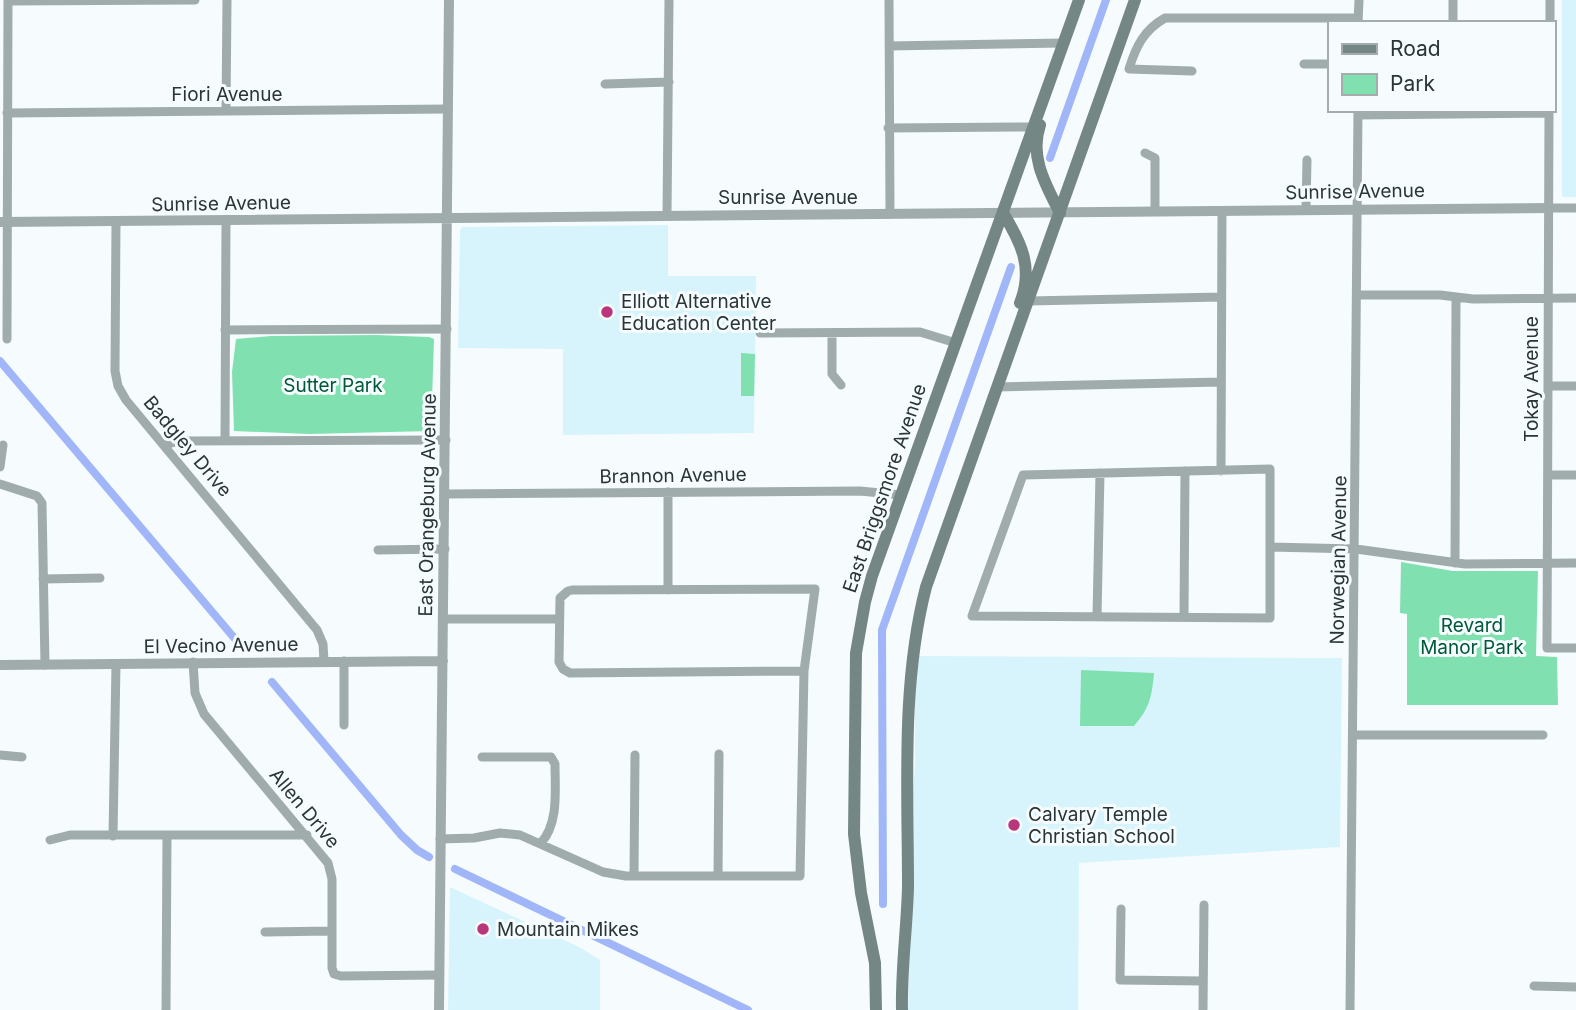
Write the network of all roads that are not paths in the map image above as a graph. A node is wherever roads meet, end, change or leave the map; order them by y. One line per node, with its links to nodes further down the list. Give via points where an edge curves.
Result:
1 (195, 0): 11 (street)
2 (227, 0): 24 (street)
3 (449, 0): 23 (street, East Orangeburg Avenue)
4 (669, 0): 20 (street)
5 (889, 0): 16 (street)
6 (1079, 0): 15 (main road, East Briggsmore Avenue)
7 (1135, 0): 40 (main road)
8 (1359, 0): 12 (street)
9 (1453, 0): 13 (street)
10 (1550, 0): 14 (street)
11 (8, 1): 27 (street)
12 (1358, 20): 19 (street, via 1166,18 1138,42 1129,69)
13 (1453, 21)
14 (1550, 21)
15 (1064, 43): 16 (street); 22 (main road, East Briggsmore Avenue)
16 (889, 46): 30 (street)
17 (1304, 64): 18 (street)
18 (1328, 64)
19 (1192, 71)
20 (668, 82): 21 (street); 42 (street)
21 (605, 84)
22 (1048, 87): 29 (main road, East Briggsmore Avenue); 40 (main road, via 1038,131 1038,160 1045,186)
23 (448, 109): 24 (street, Fiori Avenue); 43 (street, East Orangeburg Avenue)
24 (226, 111): 27 (street, Fiori Avenue)
25 (1452, 112): 26 (street); 28 (street)
26 (1549, 112): 33 (street, Tokay Avenue)
27 (7, 113): 46 (street)
28 (1358, 113): 36 (street, Norwegian Avenue)
29 (1034, 127): 30 (street); 39 (main road, East Briggsmore Avenue)
30 (888, 128): 41 (street)
31 (1144, 153): 37 (street, via 1155,158)
32 (1307, 160): 35 (street)
33 (1549, 208): 34 (street, Sunrise Avenue); 36 (street, Sunrise Avenue); 50 (street, Tokay Avenue)
34 (1576, 208)
35 (1306, 209): 36 (street, Sunrise Avenue); 38 (street, Sunrise Avenue)
36 (1358, 209): 47 (street, Norwegian Avenue)
37 (1155, 211): 38 (street, Sunrise Avenue); 40 (street, Sunrise Avenue)
38 (1222, 211): 48 (street)
39 (1003, 213): 40 (street, Sunrise Avenue); 41 (street, Sunrise Avenue); 58 (main road, East Briggsmore Avenue); 59 (main road, via 1020,242 1026,276 1011,326)
40 (1060, 213): 52 (main road)
41 (890, 214): 42 (street, Sunrise Avenue)
42 (667, 215): 43 (street, Sunrise Avenue)
43 (447, 218): 44 (street, Sunrise Avenue); 53 (street, East Orangeburg Avenue)
44 (226, 220): 45 (street, Sunrise Avenue); 54 (street)
45 (116, 221): 46 (street, Sunrise Avenue); 68 (street, Badgley Drive, via 115,379 126,400)
46 (3, 222): 57 (street)
47 (1358, 295): 49 (street); 81 (street, Norwegian Avenue)
48 (1221, 297): 52 (street); 60 (street)
49 (1456, 297): 50 (street); 83 (street)
50 (1548, 298): 51 (street); 62 (street, Tokay Avenue)
51 (1576, 298)
52 (1028, 300): 59 (main road)
53 (446, 329): 54 (street); 66 (street, East Orangeburg Avenue)
54 (225, 330): 65 (street)
55 (760, 333): 56 (street)
56 (832, 333): 58 (street, via 926,333); 61 (street, via 832,374)
57 (7, 339)
58 (956, 343): 78 (main road, East Briggsmore Avenue)
59 (1012, 347): 64 (main road)
60 (1220, 382): 64 (street); 71 (street)
61 (841, 385)
62 (1548, 386): 63 (street); 73 (street, Tokay Avenue)
63 (1576, 386)
64 (997, 387): 129 (main road, via 926,587 913,647)
65 (225, 440): 66 (street); 68 (street)
66 (446, 440): 77 (street, East Orangeburg Avenue)
67 (3, 445): 69 (street)
68 (165, 445): 94 (street, Badgley Drive, via 317,630)
69 (0, 467)
70 (1185, 471): 71 (street); 72 (street); 90 (street)
71 (1220, 471): 79 (street, via 1270,469)
72 (1100, 473): 89 (street); 89 (street, via 1023,475 972,616)
73 (1548, 475): 74 (street); 84 (street, Tokay Avenue)
74 (1576, 475)
75 (0, 484): 87 (street, via 41,499)
76 (668, 492): 77 (street, Brannon Avenue); 78 (street, Brannon Avenue); 88 (street)
77 (445, 494): 80 (street, East Orangeburg Avenue)
78 (901, 495): 128 (main road, East Briggsmore Avenue, via 865,602 854,679 854,834 875,963)
79 (1270, 547): 81 (street); 90 (street, via 1270,618)
80 (444, 549): 82 (street); 92 (street, East Orangeburg Avenue)
81 (1356, 549): 83 (street); 104 (street, Norwegian Avenue)
82 (378, 550)
83 (1455, 563): 84 (street)
84 (1547, 563): 85 (street); 93 (street, Tokay Avenue, via 1547,648)
85 (1576, 563)
86 (100, 578): 87 (street)
87 (43, 579): 100 (street)
88 (668, 590): 91 (street, via 572,590 559,602); 101 (street, via 815,589)
89 (1097, 616): 90 (street)
90 (1184, 617)
91 (559, 619): 92 (street); 101 (street, via 559,662 570,673)
92 (444, 620): 96 (street, East Orangeburg Avenue)
93 (1576, 648)
94 (324, 661): 95 (street, El Vecino Avenue); 97 (street, El Vecino Avenue)
95 (344, 661): 96 (street, El Vecino Avenue); 102 (street)
96 (443, 661): 113 (street, East Orangeburg Avenue)
97 (193, 662): 98 (street, El Vecino Avenue); 111 (street, Allen Drive, via 195,693 204,714)
98 (116, 664): 100 (street, El Vecino Avenue); 112 (street)
99 (0, 665): 100 (street, El Vecino Avenue)
100 (45, 665)
101 (804, 671): 117 (street, via 800,876)
102 (344, 725)
103 (1543, 735): 104 (street)
104 (1354, 736): 131 (street, Norwegian Avenue)
105 (719, 754): 117 (street)
106 (0, 755): 108 (street)
107 (635, 755): 116 (street)
108 (22, 757)
109 (482, 757): 115 (street, via 551,757 555,764 552,824)
110 (167, 835): 111 (street); 112 (street); 126 (street)
111 (307, 835): 121 (street, Allen Drive, via 331,872)
112 (113, 836): 114 (street, via 70,835)
113 (440, 839): 115 (street, via 509,833); 122 (street, East Orangeburg Avenue)
114 (50, 840)
115 (541, 843): 116 (street, via 603,872)
116 (635, 876): 117 (street)
117 (718, 876)
118 (1204, 905): 123 (street)
119 (1121, 909): 123 (street, via 1120,980)
120 (265, 932): 121 (street)
121 (331, 932): 122 (street, Allen Drive, via 334,974)
122 (439, 975): 127 (street, East Orangeburg Avenue)
123 (1203, 981): 130 (street)
124 (1534, 986): 125 (street)
125 (1576, 987)
126 (166, 1010)
127 (439, 1010)
128 (876, 1010)
129 (902, 1010)
130 (1203, 1010)
131 (1350, 1010)

